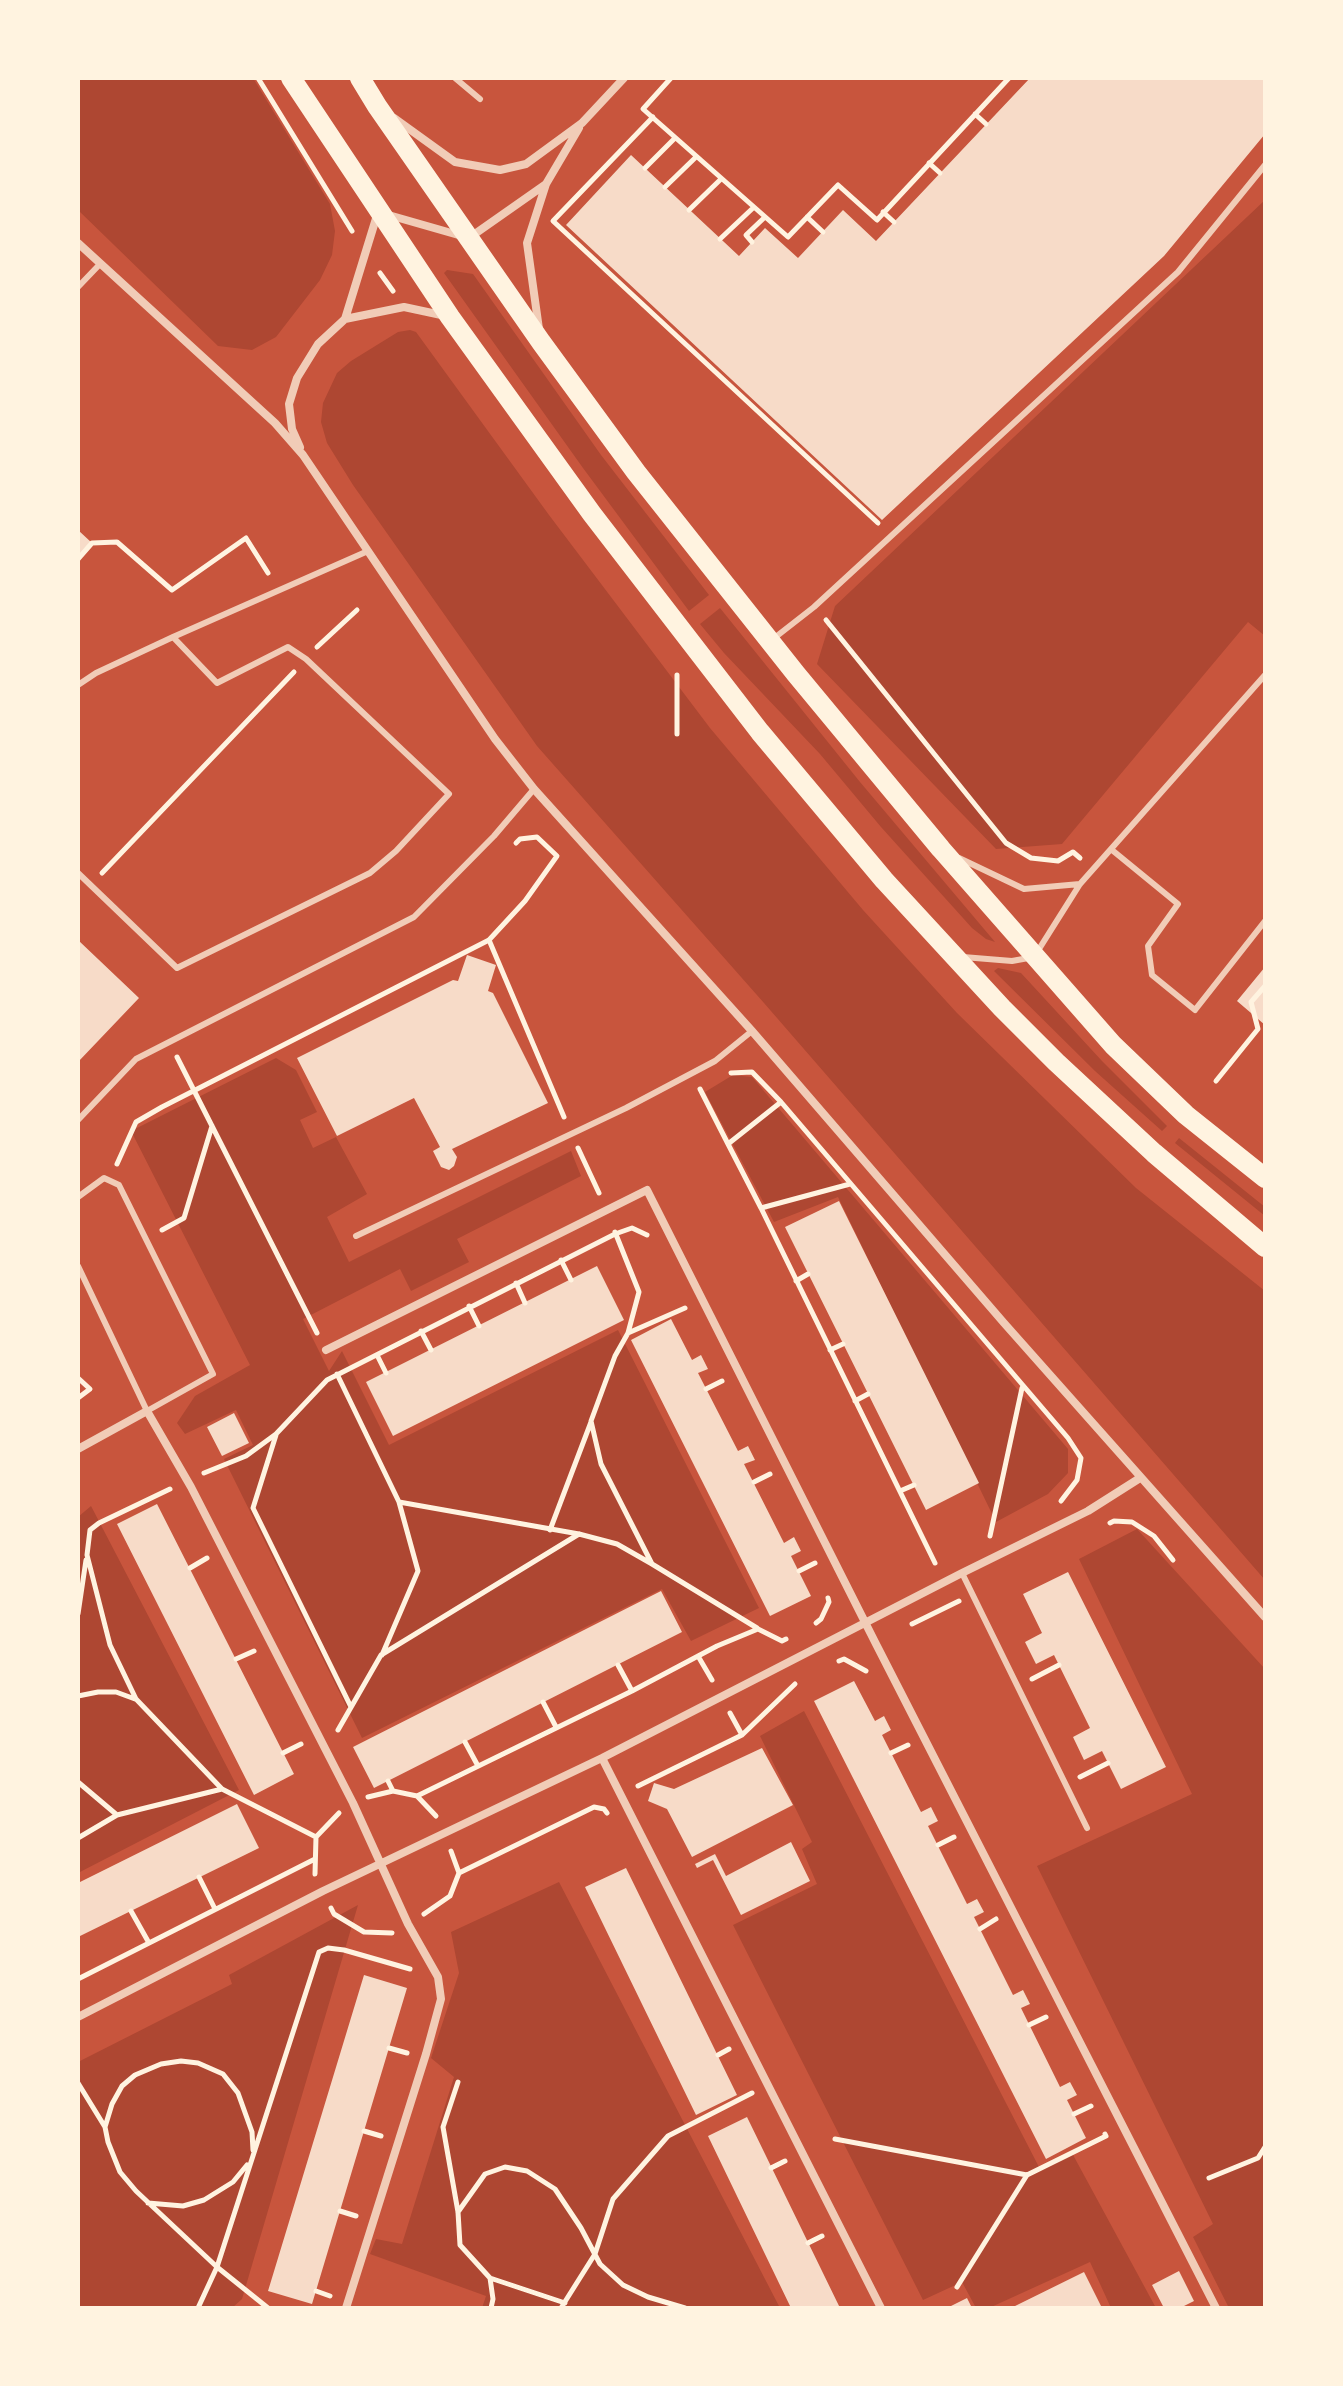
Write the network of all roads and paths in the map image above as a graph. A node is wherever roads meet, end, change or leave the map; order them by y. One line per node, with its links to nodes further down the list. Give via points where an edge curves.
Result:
1 (258, 78): 37 (path)
2 (291, 78): 25 (main road)
3 (360, 78): 9 (main road)
4 (455, 78): 8 (lane)
5 (624, 78): 12 (street)
6 (671, 78): 11 (path, via 643,109)
7 (1009, 78): 10 (path)
8 (480, 99)
9 (377, 106): 12 (street, via 455,162 500,170 526,164); 32 (main road)
10 (975, 114): 13 (path); 16 (path)
11 (653, 117): 14 (path); 45 (path, via 553,221)
12 (582, 123): 21 (street)
13 (986, 124)
14 (675, 138): 15 (path); 18 (path)
15 (696, 157): 20 (path); 22 (path)
16 (929, 163): 19 (path); 26 (path)
17 (1265, 165): 52 (lane, via 1178,272)
18 (645, 168)
19 (940, 173)
20 (721, 179): 23 (path); 24 (path)
21 (546, 184): 32 (street); 43 (street, via 527,243)
22 (665, 187)
23 (753, 208): 27 (path); 33 (path)
24 (689, 210)
25 (378, 212): 32 (street); 37 (street); 41 (main road)
26 (883, 212): 28 (path, via 877,220 838,185); 29 (path)
27 (765, 217): 31 (path); 34 (path, via 746,235)
28 (807, 217): 30 (path); 31 (path)
29 (894, 222)
30 (823, 232)
31 (788, 237): 35 (path)
32 (469, 238): 43 (main road)
33 (720, 239)
34 (752, 242)
35 (781, 242)
36 (78, 243): 38 (street)
37 (365, 252): 40 (path); 42 (street)
38 (100, 264): 39 (lane); 44 (street, via 275,423)
39 (78, 287)
40 (404, 307): 41 (street); 42 (street)
41 (450, 317): 68 (main road, via 592,514 760,732)
42 (345, 319): 44 (street, via 318,344 297,378 289,404)
43 (541, 342): 52 (main road)
44 (303, 455): 46 (street)
45 (884, 529)
46 (368, 551): 51 (lane); 58 (street)
47 (78, 559): 48 (path, via 92,543 117,542 172,590 246,538)
48 (268, 573)
49 (357, 610): 53 (path)
50 (825, 620): 62 (path, via 1006,843 1031,858 1058,861 1073,852)
51 (173, 637): 53 (lane, via 217,683 288,647); 56 (lane)
52 (770, 642): 60 (main road)
53 (306, 659): 65 (path); 65 (lane, via 449,794 396,851 370,873 177,968)
54 (677, 675): 57 (path)
55 (1265, 675): 61 (lane)
56 (78, 685)
57 (677, 734)
58 (534, 789): 71 (street); 72 (lane, via 414,917)
59 (509, 849): 67 (path, via 520,839 537,837 557,856)
60 (941, 849): 64 (lane, via 1024,889); 69 (main road)
61 (1112, 850): 62 (lane); 66 (lane, via 1178,904 1148,946 1152,975 1195,1010)
62 (1094, 870): 64 (lane)
63 (78, 873): 65 (lane)
64 (1080, 884): 69 (lane)
65 (91, 885)
66 (1265, 921)
67 (489, 940): 77 (path); 82 (path)
68 (954, 957): 69 (lane); 97 (main road, via 1056,1062)
69 (1034, 957): 86 (main road, via 1113,1045 1186,1115)
70 (1265, 986): 74 (path, via 1251,1002 1258,1029)
71 (752, 1031): 82 (lane, via 715,1061); 137 (street)
72 (169, 1042): 77 (path); 80 (lane, via 136,1059)
73 (721, 1077): 79 (path, via 752,1072)
74 (1216, 1081)
75 (709, 1083): 76 (path)
76 (700, 1088): 78 (path); 84 (path)
77 (195, 1090): 81 (path); 87 (path, via 136,1122)
78 (686, 1095)
79 (781, 1102): 84 (path); 88 (path)
80 (78, 1120)
81 (213, 1125): 94 (path, via 184,1218); 116 (path)
82 (572, 1135): 85 (path); 93 (lane)
83 (592, 1143): 85 (path)
84 (728, 1144): 90 (path)
85 (579, 1150): 91 (path)
86 (1265, 1178)
87 (109, 1181): 89 (lane, via 104,1178); 94 (lane, via 119,1185)
88 (850, 1184): 90 (path); 125 (path)
89 (78, 1197)
90 (761, 1208): 103 (path)
91 (607, 1209): 95 (street); 164 (street, via 647,1190)
92 (615, 1234): 96 (path, via 632,1228); 99 (path); 114 (path, via 639,1292)
93 (356, 1236)
94 (146, 1238): 131 (lane, via 213,1374)
95 (551, 1238): 98 (street); 99 (path)
96 (651, 1240)
97 (1265, 1247)
98 (505, 1261): 104 (street); 105 (path)
99 (562, 1262): 102 (path); 105 (path)
100 (78, 1266): 131 (lane)
101 (808, 1274): 103 (path)
102 (571, 1280)
103 (796, 1281): 118 (path)
104 (457, 1284): 108 (path); 110 (street)
105 (516, 1285): 107 (path); 108 (path)
106 (681, 1295): 109 (path)
107 (525, 1303)
108 (469, 1307): 112 (path); 113 (path)
109 (686, 1307): 111 (path); 114 (path)
110 (409, 1308): 113 (path); 116 (street)
111 (692, 1319)
112 (479, 1326)
113 (422, 1332): 117 (path); 119 (path)
114 (628, 1333): 132 (path)
115 (843, 1344): 118 (path)
116 (326, 1350): 122 (path)
117 (431, 1350)
118 (830, 1350): 130 (path)
119 (377, 1355): 121 (path); 122 (path)
120 (717, 1368): 124 (path)
121 (386, 1373)
122 (337, 1375): 133 (path); 144 (path)
123 (78, 1378): 129 (path, via 90,1389)
124 (723, 1380): 126 (path); 127 (path)
125 (1023, 1387): 143 (path, via 1081,1458 1077,1480); 146 (path, via 990,1536)
126 (706, 1389)
127 (730, 1393)
128 (868, 1394): 130 (path)
129 (78, 1398)
130 (855, 1401): 142 (path)
131 (147, 1411): 134 (street); 138 (street)
132 (591, 1421): 147 (path); 154 (path, via 601,1464)
133 (276, 1434): 138 (path, via 246,1456); 182 (path, via 253,1508)
134 (78, 1449)
135 (764, 1460): 136 (path)
136 (771, 1474): 139 (path); 141 (path)
137 (1140, 1478): 159 (street, via 1088,1511); 163 (street)
138 (187, 1480): 150 (path, via 99,1523 90,1530); 213 (street)
139 (754, 1482)
140 (914, 1485): 142 (path)
141 (778, 1487)
142 (900, 1491): 156 (path, via 935,1563)
143 (1061, 1501)
144 (399, 1502): 147 (path); 170 (path, via 418,1571)
145 (1106, 1525): 152 (path, via 1132,1522 1154,1536)
146 (1004, 1529)
147 (550, 1530): 148 (path)
148 (579, 1534): 154 (path, via 617,1544); 170 (path)
149 (811, 1551): 153 (path)
150 (87, 1555): 162 (path); 180 (path, via 110,1645)
151 (208, 1558): 155 (path)
152 (1173, 1560)
153 (816, 1563): 157 (path); 158 (path)
154 (652, 1564): 167 (path)
155 (190, 1568)
156 (923, 1569)
157 (799, 1571)
158 (821, 1573)
159 (962, 1573): 161 (lane); 164 (street)
160 (825, 1587): 166 (path, via 829,1602)
161 (972, 1594): 165 (path); 177 (lane)
162 (78, 1614)
163 (1265, 1617)
164 (866, 1623): 191 (street); 284 (street)
165 (912, 1624)
166 (813, 1625)
167 (758, 1629): 168 (path, via 782,1641); 178 (path)
168 (793, 1636)
169 (255, 1650): 171 (path)
170 (381, 1655): 182 (path)
171 (236, 1659)
172 (832, 1662): 176 (path, via 844,1659)
173 (618, 1665): 178 (path)
174 (1059, 1665): 177 (path)
175 (801, 1678): 202 (path, via 742,1735)
176 (876, 1681)
177 (1017, 1687): 197 (lane)
178 (632, 1691): 183 (path)
179 (78, 1696): 180 (path, via 116,1692)
180 (136, 1699): 199 (path)
181 (543, 1702): 183 (path)
182 (352, 1707): 185 (path)
183 (556, 1727): 194 (path)
184 (902, 1732): 188 (path)
185 (334, 1738)
186 (465, 1742): 194 (path)
187 (302, 1744): 189 (path)
188 (908, 1745): 190 (path); 192 (path)
189 (283, 1753)
190 (891, 1753)
191 (602, 1758): 202 (street); 213 (street)
192 (915, 1758)
193 (1108, 1763): 197 (path)
194 (478, 1766): 201 (path)
195 (388, 1781): 200 (path)
196 (78, 1782): 205 (path)
197 (1065, 1784): 207 (lane)
198 (360, 1786): 203 (path)
199 (222, 1789): 205 (path); 208 (path)
200 (393, 1791)
201 (417, 1796)
202 (622, 1797): 204 (path); 283 (street)
203 (367, 1798)
204 (604, 1809): 206 (path); 219 (path, via 594,1807 459,1873 450,1896)
205 (117, 1815): 209 (path)
206 (613, 1821)
207 (1087, 1828)
208 (316, 1837)
209 (78, 1838)
210 (938, 1845): 211 (path, via 955,1836)
211 (962, 1850)
212 (315, 1859): 217 (path)
213 (380, 1864): 215 (street); 219 (street)
214 (199, 1877): 217 (path)
215 (323, 1891): 221 (path, via 334,1914 364,1932); 226 (street)
216 (990, 1905): 220 (path, via 997,1919)
217 (215, 1909): 222 (path)
218 (131, 1911): 222 (path)
219 (408, 1924): 221 (path); 280 (street, via 438,1977 441,1999)
220 (980, 1929)
221 (392, 1932): 223 (path)
222 (149, 1943): 225 (path)
223 (398, 1943)
224 (410, 1962): 254 (path, via 415,1970 344,1950 319,1952)
225 (78, 1979)
226 (78, 2017)
227 (1029, 2025): 228 (path, via 1046,2017)
228 (1053, 2030)
229 (723, 2036): 232 (path)
230 (412, 2041): 233 (path)
231 (389, 2048): 233 (path)
232 (730, 2049): 234 (path); 235 (path)
233 (408, 2053): 236 (path)
234 (718, 2055)
235 (736, 2060)
236 (404, 2067)
237 (458, 2082): 262 (path, via 443,2127)
238 (747, 2082): 240 (path)
239 (78, 2083): 248 (path)
240 (753, 2093): 242 (path); 269 (path, via 668,2136 613,2199)
241 (1085, 2094): 243 (path)
242 (759, 2106)
243 (1091, 2106): 244 (path); 245 (path)
244 (1074, 2114)
245 (1096, 2116)
246 (386, 2123): 250 (path)
247 (1101, 2126): 257 (path, via 1106,2136)
248 (105, 2127): 254 (path, via 122,2086 135,2075 161,2064 198,2063 223,2074 238,2093 252,2132); 259 (path, via 120,2172)
249 (364, 2131): 250 (path)
250 (382, 2137): 253 (path)
251 (835, 2139): 257 (path)
252 (1265, 2147): 258 (path, via 1258,2158)
253 (378, 2150)
254 (251, 2158): 259 (path, via 233,2182 204,2200 183,2206); 270 (path)
255 (771, 2168): 256 (path, via 786,2160)
256 (792, 2173)
257 (1027, 2175): 273 (path)
258 (1209, 2178)
259 (147, 2203): 270 (path)
260 (361, 2203): 263 (path)
261 (340, 2211): 263 (path)
262 (458, 2212): 269 (path, via 485,2174 505,2167 527,2171 555,2189); 271 (path, via 460,2245)
263 (357, 2216): 265 (path)
264 (817, 2223): 266 (path)
265 (352, 2229)
266 (823, 2235): 267 (path); 268 (path)
267 (808, 2243)
268 (829, 2247)
269 (595, 2254): 276 (path); 282 (path, via 623,2285)
270 (217, 2267): 277 (path); 278 (path)
271 (490, 2278): 276 (path); 281 (path)
272 (335, 2283): 275 (path)
273 (957, 2287)
274 (316, 2291): 275 (path)
275 (331, 2297): 279 (path)
276 (563, 2305)
277 (198, 2308)
278 (268, 2308)
279 (327, 2308)
280 (346, 2308)
281 (491, 2308)
282 (685, 2308)
283 (881, 2308)
284 (1216, 2308)

